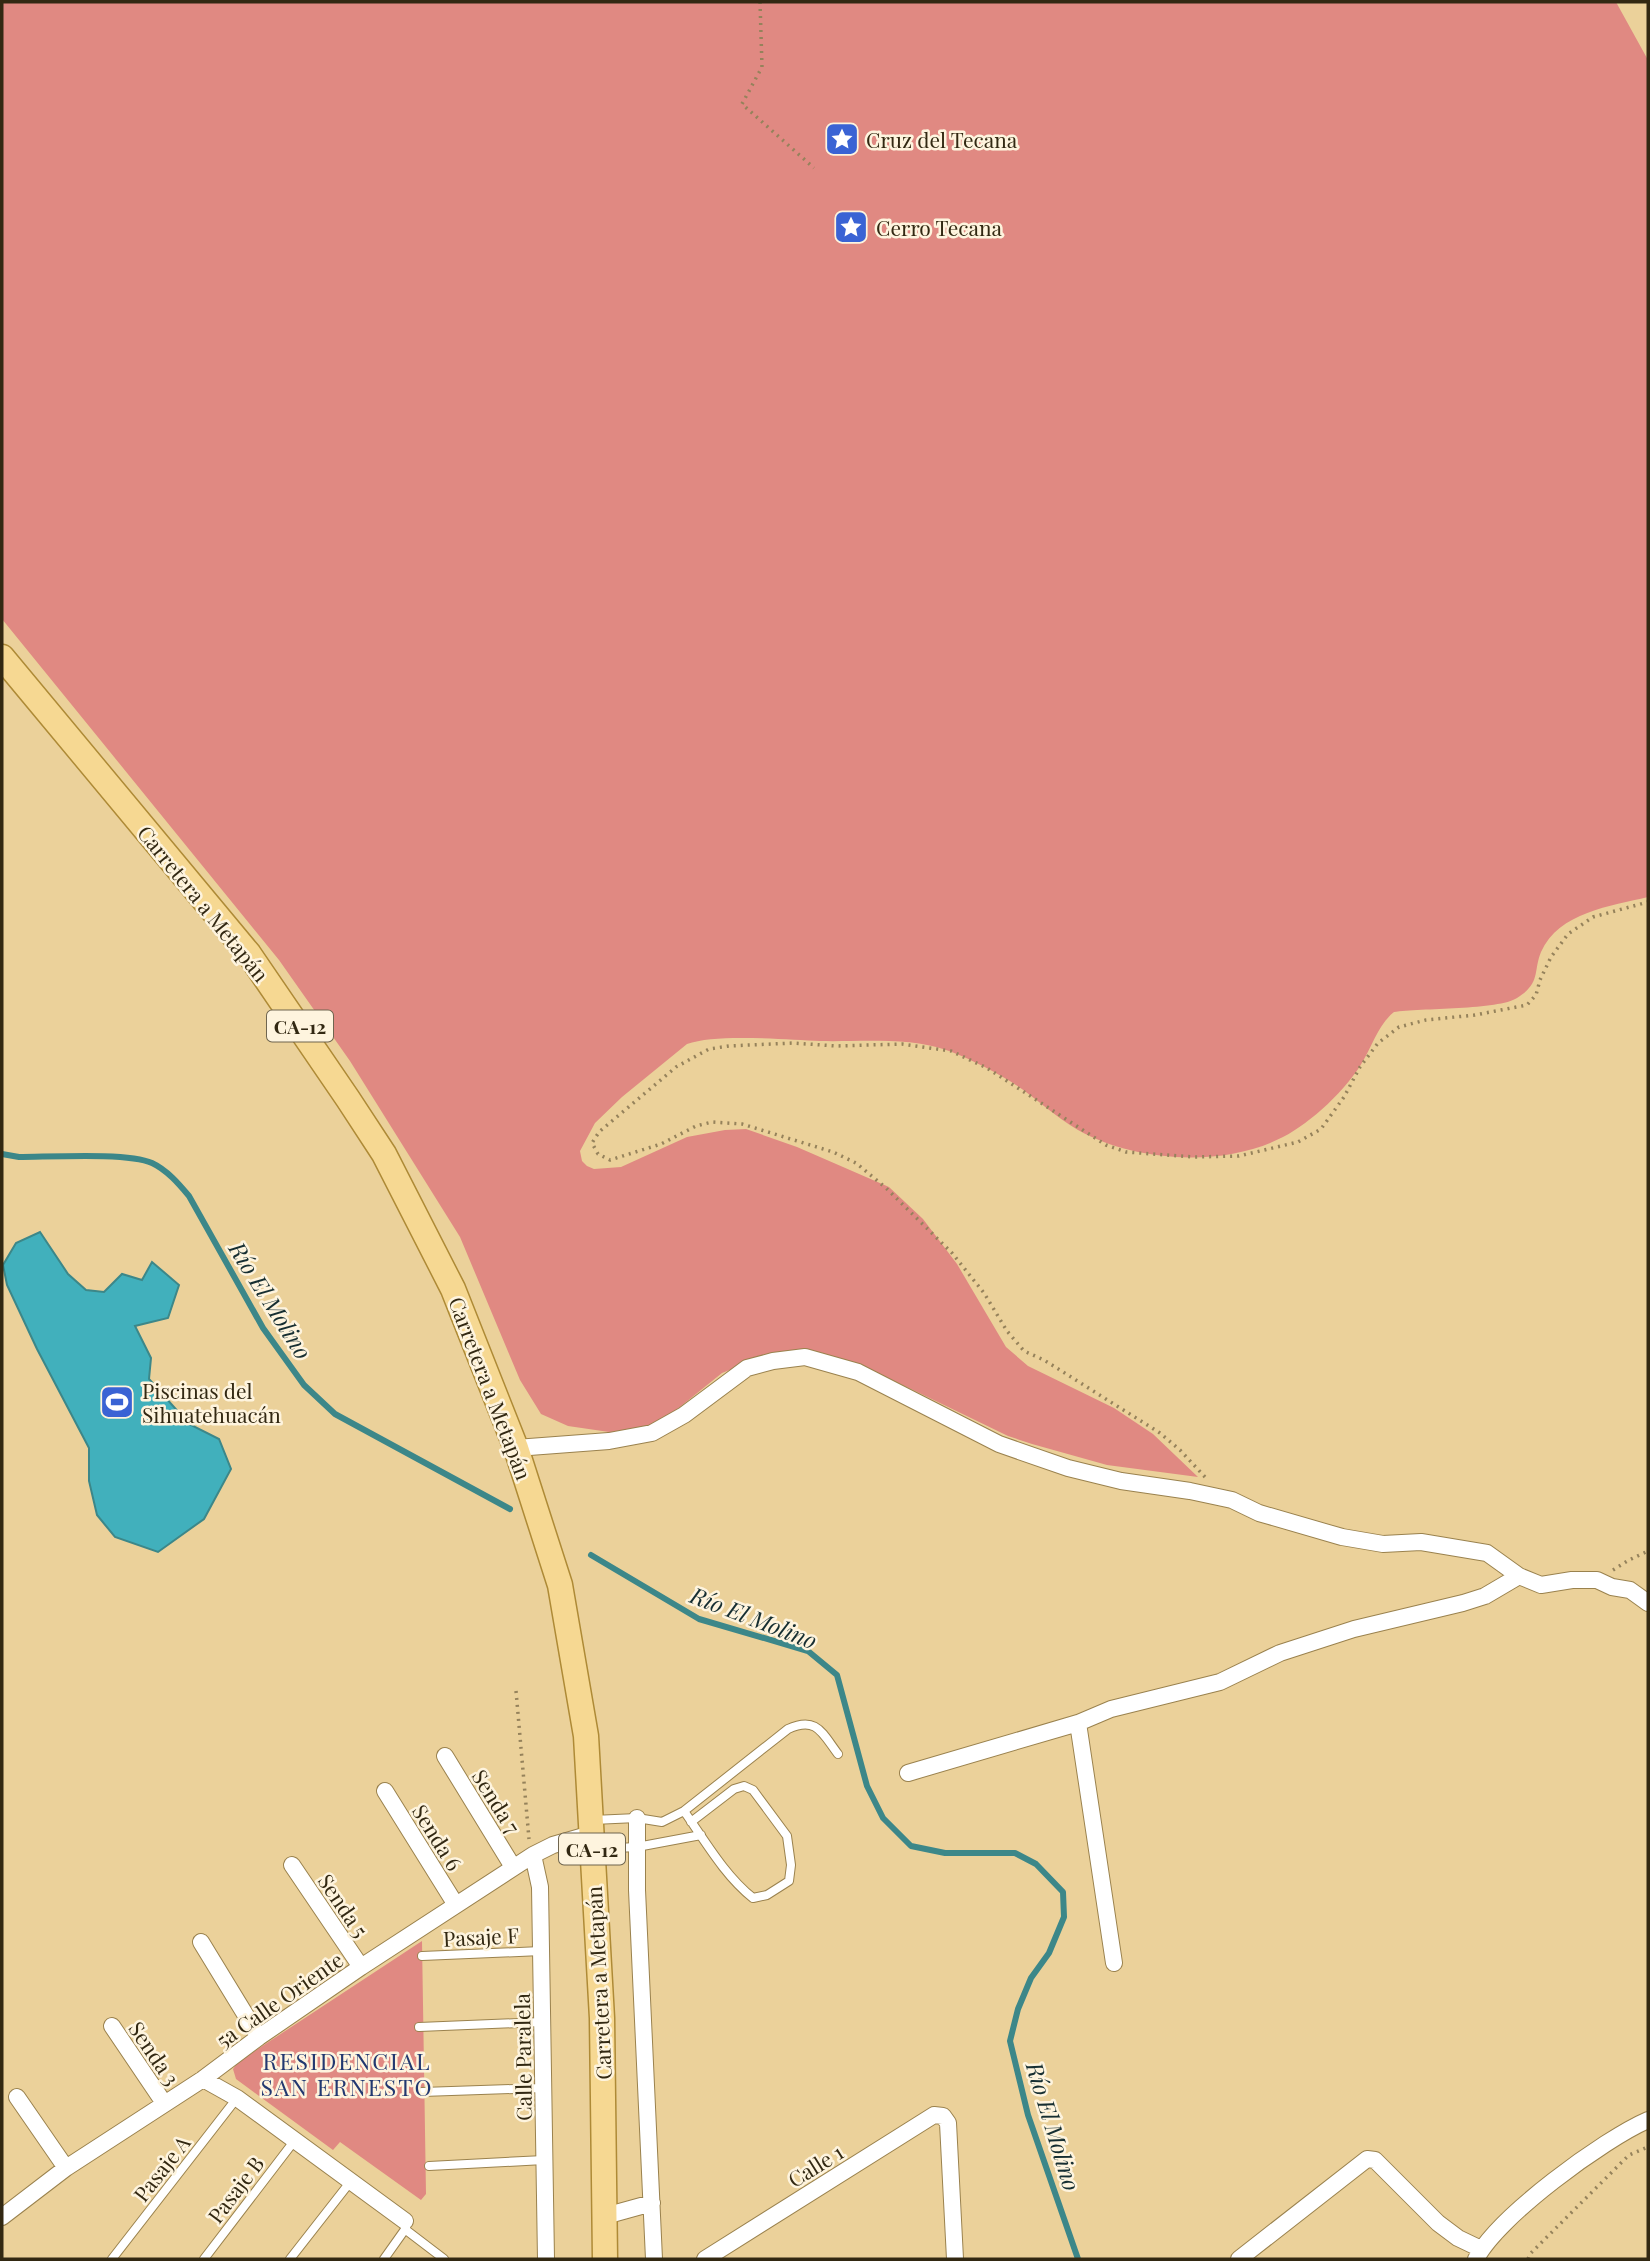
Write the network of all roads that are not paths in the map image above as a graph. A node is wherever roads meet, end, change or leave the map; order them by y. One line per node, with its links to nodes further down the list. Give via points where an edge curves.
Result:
1 (2, 657): 2 (main road, Carretera a Metapán / CA-12, via 249,954 384,1154 453,1289)
2 (516, 1448): 3 (street, via 652,1433 747,1368 805,1357 858,1372 999,1444 1068,1468 1226,1499 1342,1537 1383,1544 1421,1542 1488,1553); 13 (main road, Carretera a Metapán / CA-12, via 560,1585 586,1736)
3 (1519, 1576): 4 (street, via 1541,1585 1597,1580 1629,1590); 5 (street, via 1485,1596 1354,1629 1280,1653 1220,1682 1111,1709)
4 (1648, 1603)
5 (1078, 1723): 8 (street); 23 (street)
6 (838, 1754): 10 (lane, via 817,1727 803,1723 788,1729)
7 (445, 1756): 18 (street, Senda 7)
8 (908, 1773)
9 (384, 1791): 19 (street, Senda 6)
10 (684, 1811): 11 (lane, via 662,1822); 12 (lane)
11 (637, 1818): 13 (lane); 15 (street)
12 (691, 1822): 14 (lane); 14 (lane, via 734,1789 744,1786 753,1790 787,1836 789,1881 753,1898 739,1887)
13 (591, 1834): 15 (lane); 16 (street, 5a Calle Oriente); 42 (main road, Carretera a Metapán / CA-12, via 602,2018)
14 (701, 1835): 15 (lane)
15 (637, 1847): 41 (street)
16 (533, 1854): 18 (street, 5a Calle Oriente); 21 (street, Calle Paralela, via 540,1887)
17 (292, 1865): 24 (street, Senda 5)
18 (513, 1867): 19 (street, 5a Calle Oriente)
19 (456, 1905): 24 (street, 5a Calle Oriente)
20 (201, 1942): 28 (street)
21 (541, 1951): 22 (lane, Pasaje F); 25 (street, Calle Paralela)
22 (422, 1956)
23 (1114, 1963)
24 (361, 1967): 28 (street, 5a Calle Oriente)
25 (542, 2022): 27 (lane); 30 (street, Calle Paralela)
26 (111, 2026): 34 (street, Senda 3)
27 (419, 2027)
28 (259, 2037): 29 (street, 5a Calle Oriente)
29 (203, 2079): 33 (street); 34 (street, 5a Calle Oriente)
30 (543, 2088): 31 (lane); 37 (street, Calle Paralela)
31 (422, 2092)
32 (17, 2097): 39 (street)
33 (237, 2098): 36 (street); 47 (lane, Pasaje A)
34 (164, 2103): 39 (street, 5a Calle Oriente)
35 (1648, 2120): 46 (street, via 1594,2152 1527,2203 1500,2226)
36 (295, 2140): 40 (street); 48 (lane, Pasaje B)
37 (544, 2160): 38 (lane); 52 (street, Calle Paralela)
38 (429, 2166)
39 (66, 2168): 43 (street, 5a Calle Oriente)
40 (351, 2181): 44 (street); 49 (lane)
41 (652, 2203): 42 (street); 54 (street)
42 (605, 2216): 53 (main road, Carretera a Metapán / CA-12)
43 (2, 2217)
44 (406, 2225): 50 (lane); 51 (lane)
45 (1255, 2253): 46 (street, via 1371,2159); 57 (street)
46 (1478, 2254)
47 (111, 2259)
48 (204, 2259)
49 (289, 2259)
50 (384, 2259)
51 (444, 2259)
52 (546, 2259)
53 (606, 2259)
54 (654, 2259)
55 (705, 2259): 56 (street, Calle 1, via 934,2115 943,2116 948,2123)
56 (955, 2259)
57 (1240, 2259)

